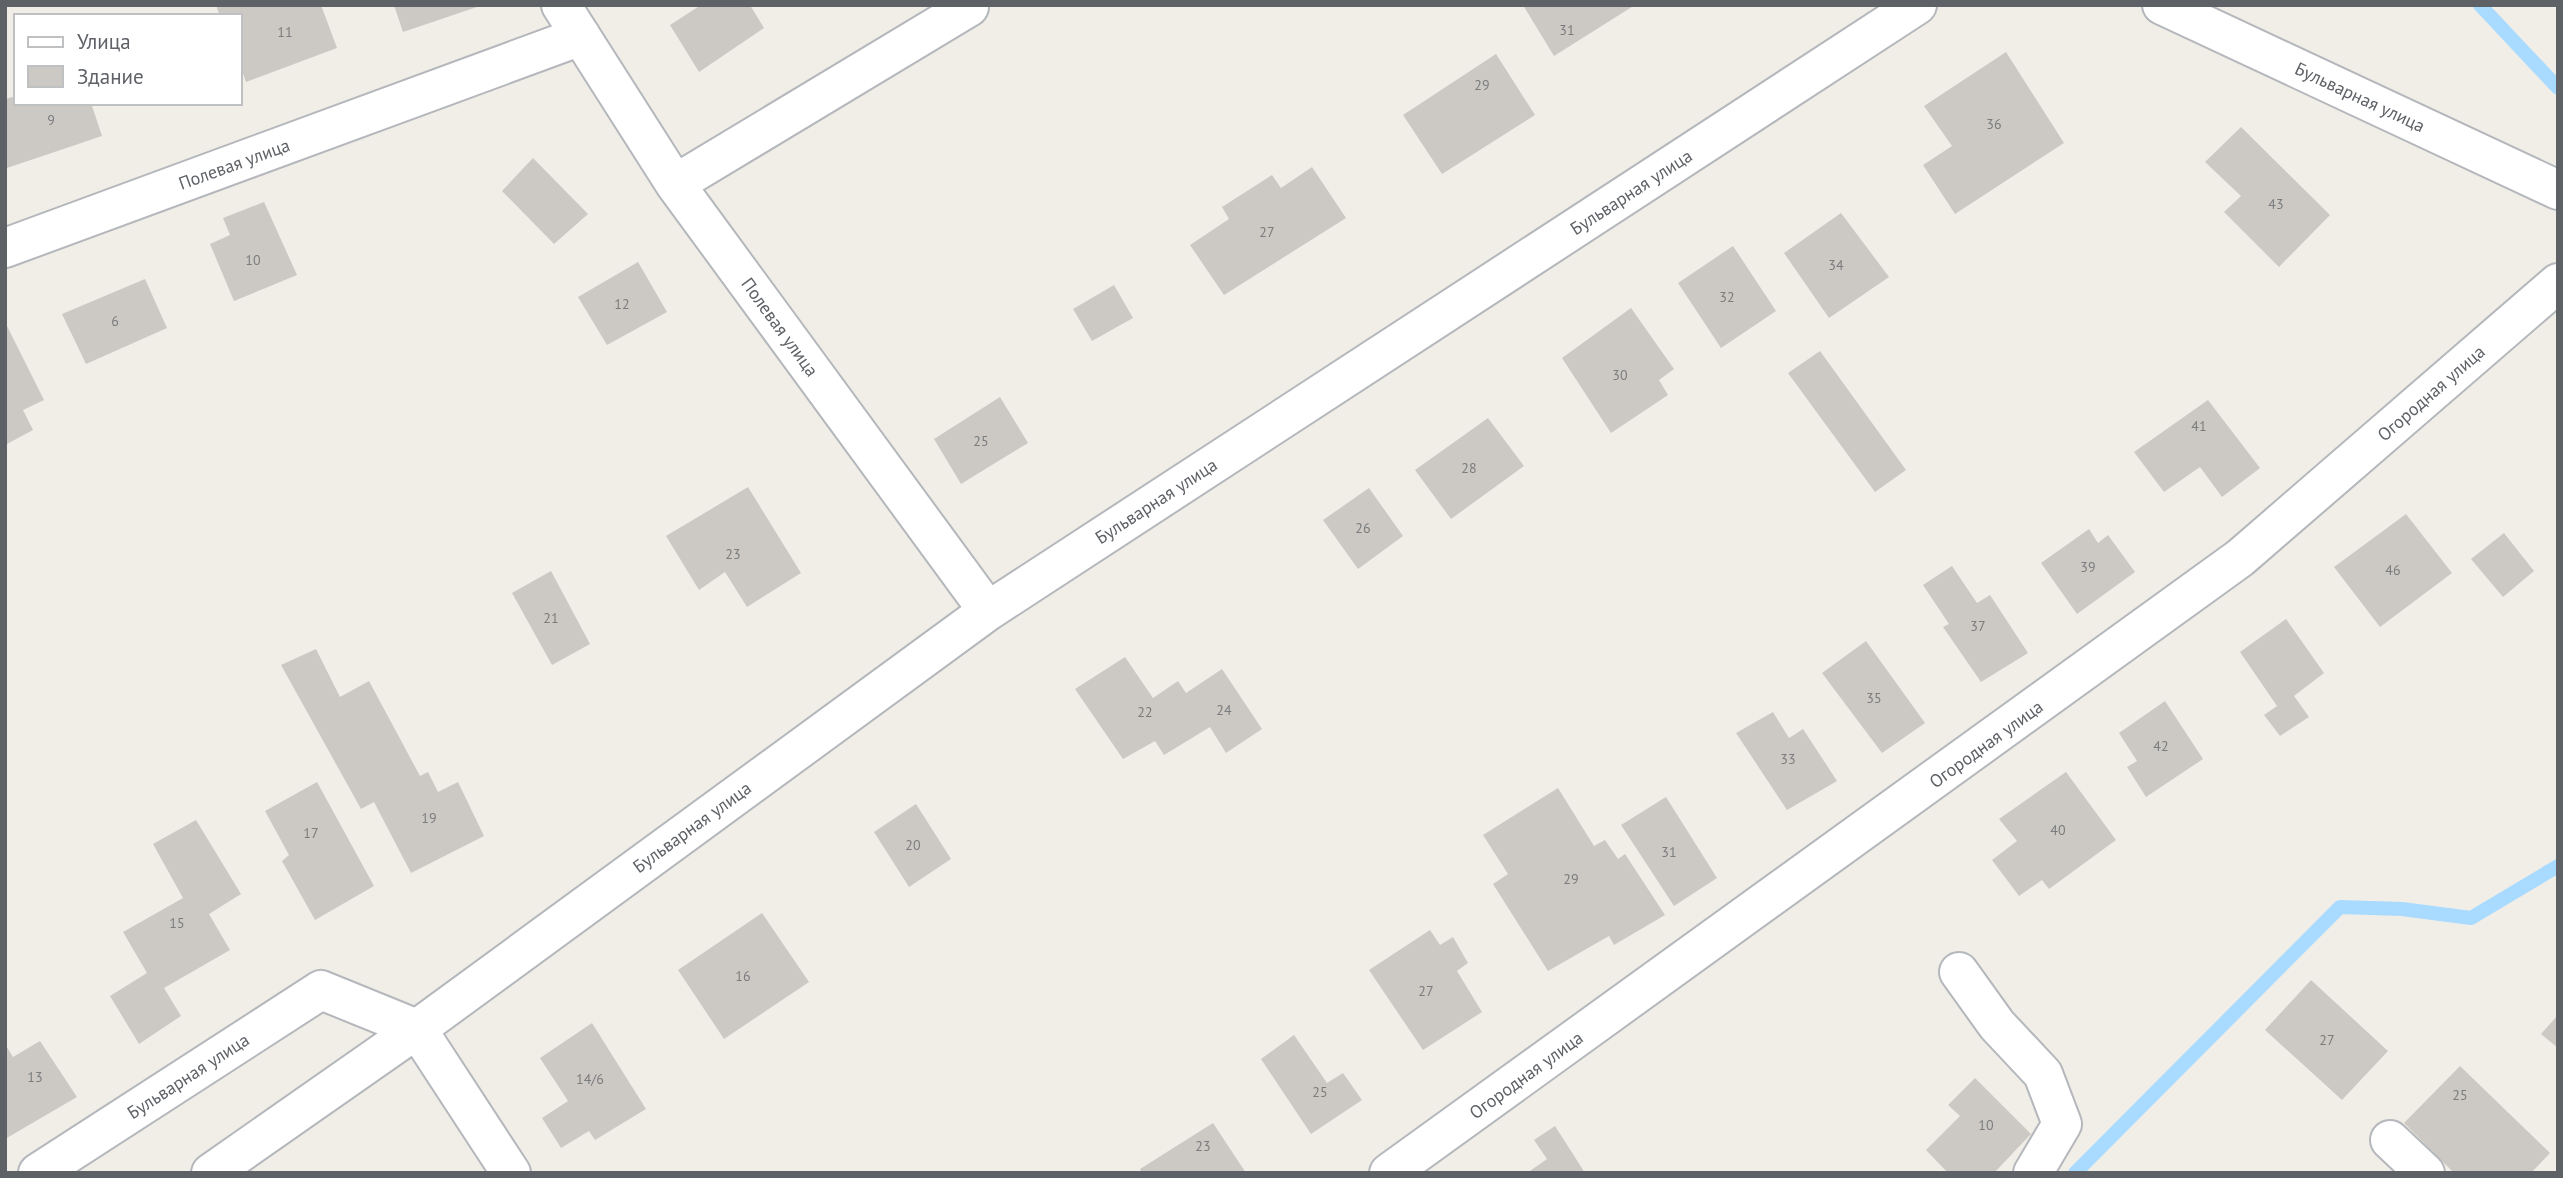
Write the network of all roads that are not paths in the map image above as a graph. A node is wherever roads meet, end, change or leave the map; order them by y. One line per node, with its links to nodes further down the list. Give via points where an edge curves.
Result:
1 (1917, 5): 9 (street, Бульварная улица)
2 (2162, 5): 6 (street, Бульварная улица)
3 (969, 6): 5 (street)
4 (571, 21): 5 (street, Полевая улица); 7 (street, Полевая улица)
5 (675, 184): 9 (street, Полевая улица)
6 (2558, 190)
7 (5, 248)
8 (2558, 283): 16 (street, Огородная улица, via 2240,558)
9 (988, 611): 11 (street, Бульварная улица)
10 (1959, 972): 17 (street, via 1997,1025 2043,1074 2062,1124)
11 (417, 1029): 13 (street, Бульварная улица, via 321,990); 14 (street, Бульварная улица); 15 (street)
12 (2390, 1140): 18 (street)
13 (38, 1173)
14 (211, 1173)
15 (511, 1173)
16 (1389, 1173)
17 (2033, 1173)
18 (2426, 1173)

